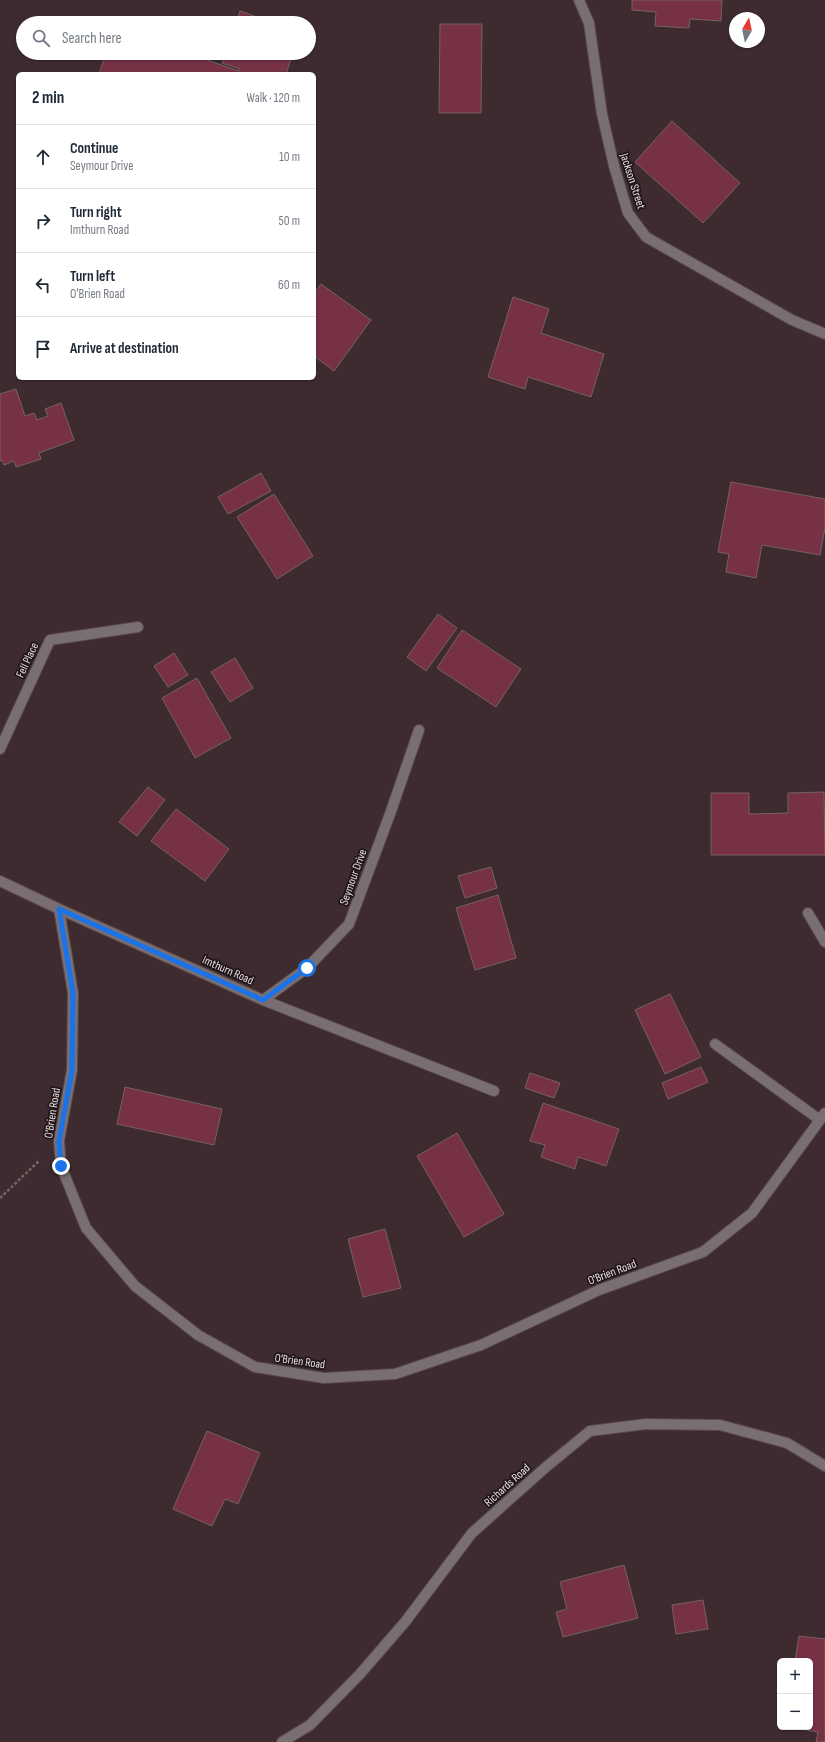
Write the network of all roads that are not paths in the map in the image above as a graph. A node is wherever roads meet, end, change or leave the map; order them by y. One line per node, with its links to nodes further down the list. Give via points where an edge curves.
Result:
1 (579, 0): 2 (street, Jackson Street, via 589,23 602,114 628,213 646,236 792,320)
2 (825, 334)
3 (138, 627): 5 (street, Fell Place, via 50,640)
4 (419, 730): 10 (street, Seymour Drive, via 349,924 307,968)
5 (0, 749)
6 (0, 882): 7 (street, Imthurn Road)
7 (59, 909): 10 (street, Imthurn Road); 13 (street, O'Brien Road, via 73,993 72,1070 59,1141 61,1166 86,1228 135,1286 198,1335 255,1367 324,1378 395,1374 481,1345 599,1290 703,1252 752,1213)
8 (808, 913): 9 (street)
9 (825, 942)
10 (263, 1000): 12 (street, Imthurn Road)
11 (714, 1044): 13 (street)
12 (494, 1091)
13 (822, 1116)
14 (825, 1466): 15 (street, Richards Road, via 787,1443 720,1425 646,1424 590,1431 472,1533 405,1622 360,1674 310,1725)
15 (282, 1742)

